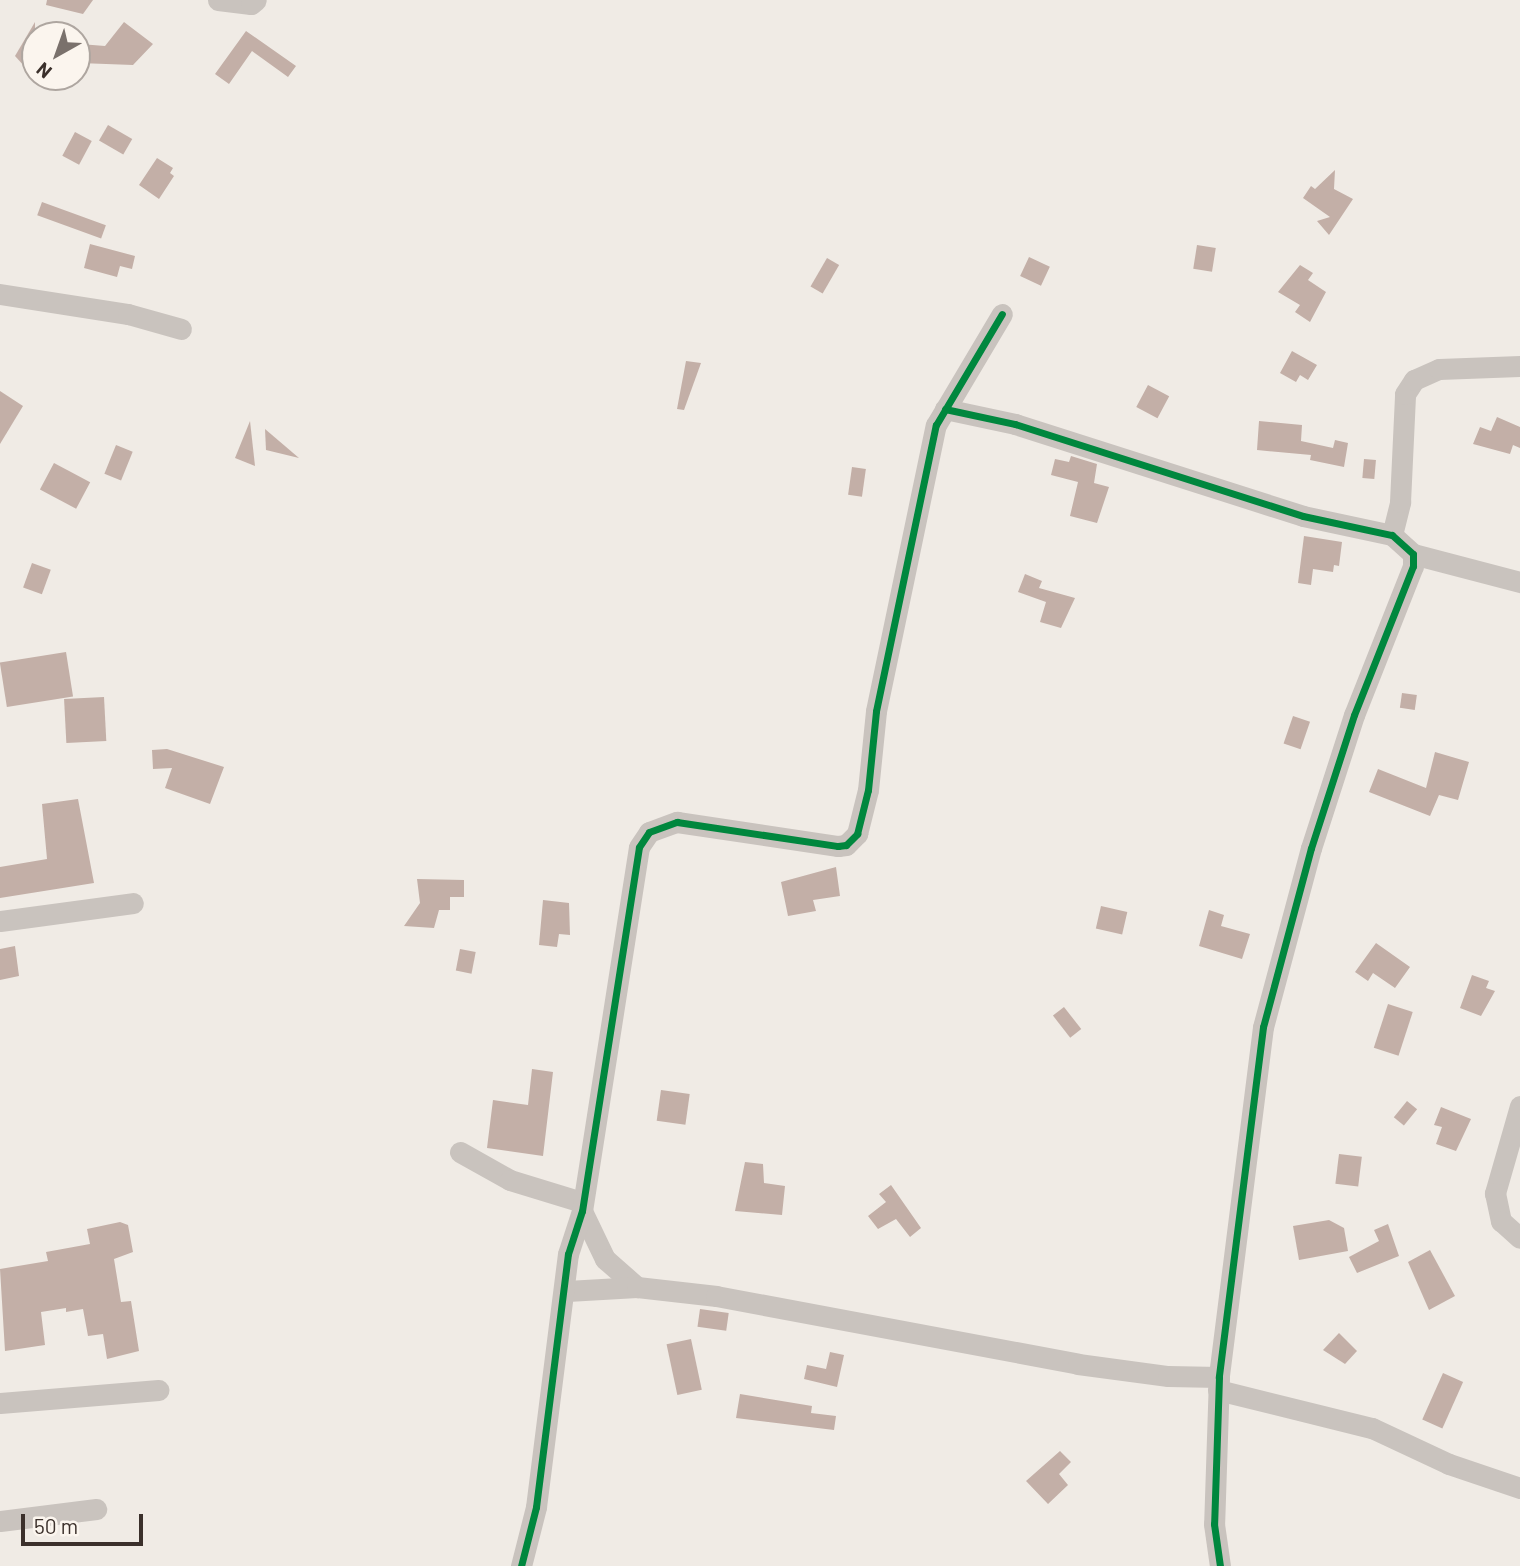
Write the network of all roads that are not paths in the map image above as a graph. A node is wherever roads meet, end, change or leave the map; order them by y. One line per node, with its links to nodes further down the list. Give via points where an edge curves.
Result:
1 (218, 0): 2 (street, via 251,4)
2 (256, 0)
3 (0, 294): 5 (street, via 128,314)
4 (1002, 314): 7 (street)
5 (181, 328)
6 (1520, 366): 8 (street, via 1439,369 1414,380 1405,394 1400,502)
7 (945, 409): 8 (street, via 1016,424 1303,516); 15 (street, via 936,425 876,711 868,790 857,834 838,846 677,822 649,832 639,847)
8 (1392, 536): 9 (street)
9 (1412, 554): 10 (street); 19 (street, via 1413,566 1354,715 1282,943 1263,1027)
10 (1520, 582)
11 (133, 903): 12 (street)
12 (0, 922)
13 (1520, 1106): 16 (street, via 1495,1193 1501,1221)
14 (460, 1152): 15 (street, via 510,1180)
15 (582, 1206): 17 (street, via 605,1259); 18 (street, via 568,1254)
16 (1520, 1238)
17 (637, 1287): 18 (street); 19 (street, via 729,1298 1079,1364)
18 (567, 1291): 25 (street, via 536,1507)
19 (1218, 1383): 22 (street, via 1371,1428 1449,1464); 26 (street, via 1214,1524)
20 (158, 1390): 21 (street)
21 (0, 1403)
22 (1520, 1488)
23 (96, 1508): 24 (street)
24 (0, 1521)
25 (521, 1566)
26 (1220, 1566)

